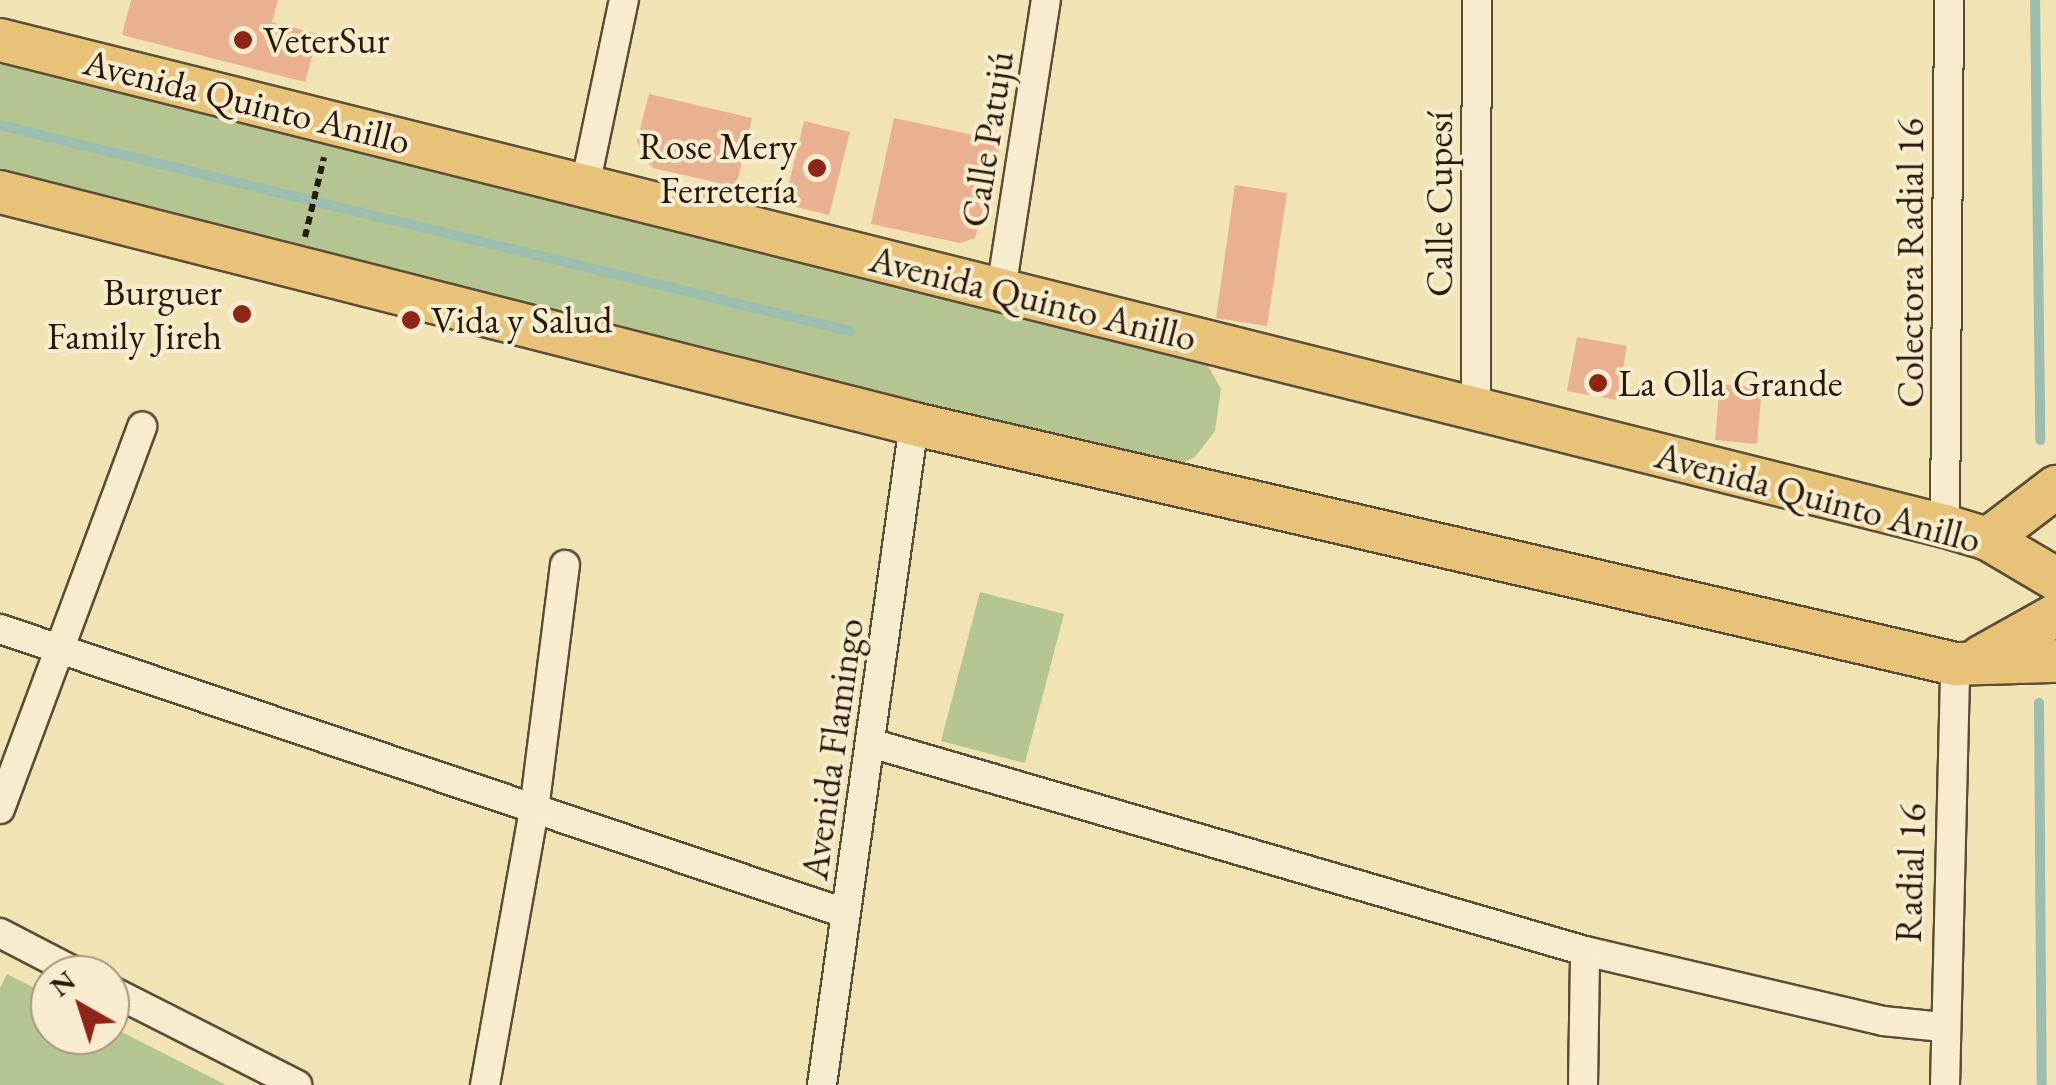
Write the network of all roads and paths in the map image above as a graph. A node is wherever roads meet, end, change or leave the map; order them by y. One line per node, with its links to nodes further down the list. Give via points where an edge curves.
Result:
1 (624, 0): 7 (street)
2 (1046, 0): 10 (street, Calle Patujú)
3 (1477, 0): 11 (street, Calle Cupesí)
4 (1949, 0): 15 (street, Colectora Radial 16)
5 (0, 40): 7 (main road, Avenida Quinto Anillo)
6 (320, 173): 9 (path)
7 (585, 186): 10 (main road, Avenida Quinto Anillo)
8 (0, 192): 12 (main road)
9 (307, 226)
10 (1001, 290): 11 (main road, Avenida Quinto Anillo)
11 (1476, 408): 15 (main road, Avenida Quinto Anillo)
12 (914, 424): 23 (main road); 24 (street, Avenida Flamingo)
13 (142, 427): 21 (street)
14 (2056, 487): 16 (main road)
15 (1946, 526): 16 (main road, Avenida Quinto Anillo)
16 (1988, 539): 18 (main road, Avenida Quinto Anillo)
17 (565, 565): 26 (street)
18 (2056, 579)
19 (2056, 615): 23 (main road)
20 (0, 629): 21 (street)
21 (56, 651): 25 (street); 26 (street)
22 (2056, 660): 23 (main road)
23 (1961, 663): 32 (street, Radial 16)
24 (874, 744): 27 (street, Avenida Flamingo); 29 (street)
25 (0, 809)
26 (534, 810): 27 (street); 34 (street)
27 (845, 913): 35 (street, Avenida Flamingo)
28 (0, 934): 30 (street)
29 (1585, 952): 32 (street, via 1883,1021); 36 (street)
30 (42, 955)
31 (130, 1000): 33 (street)
32 (1943, 1027): 37 (street, Radial 16)
33 (297, 1085)
34 (485, 1085)
35 (822, 1085)
36 (1583, 1085)
37 (1945, 1085)

